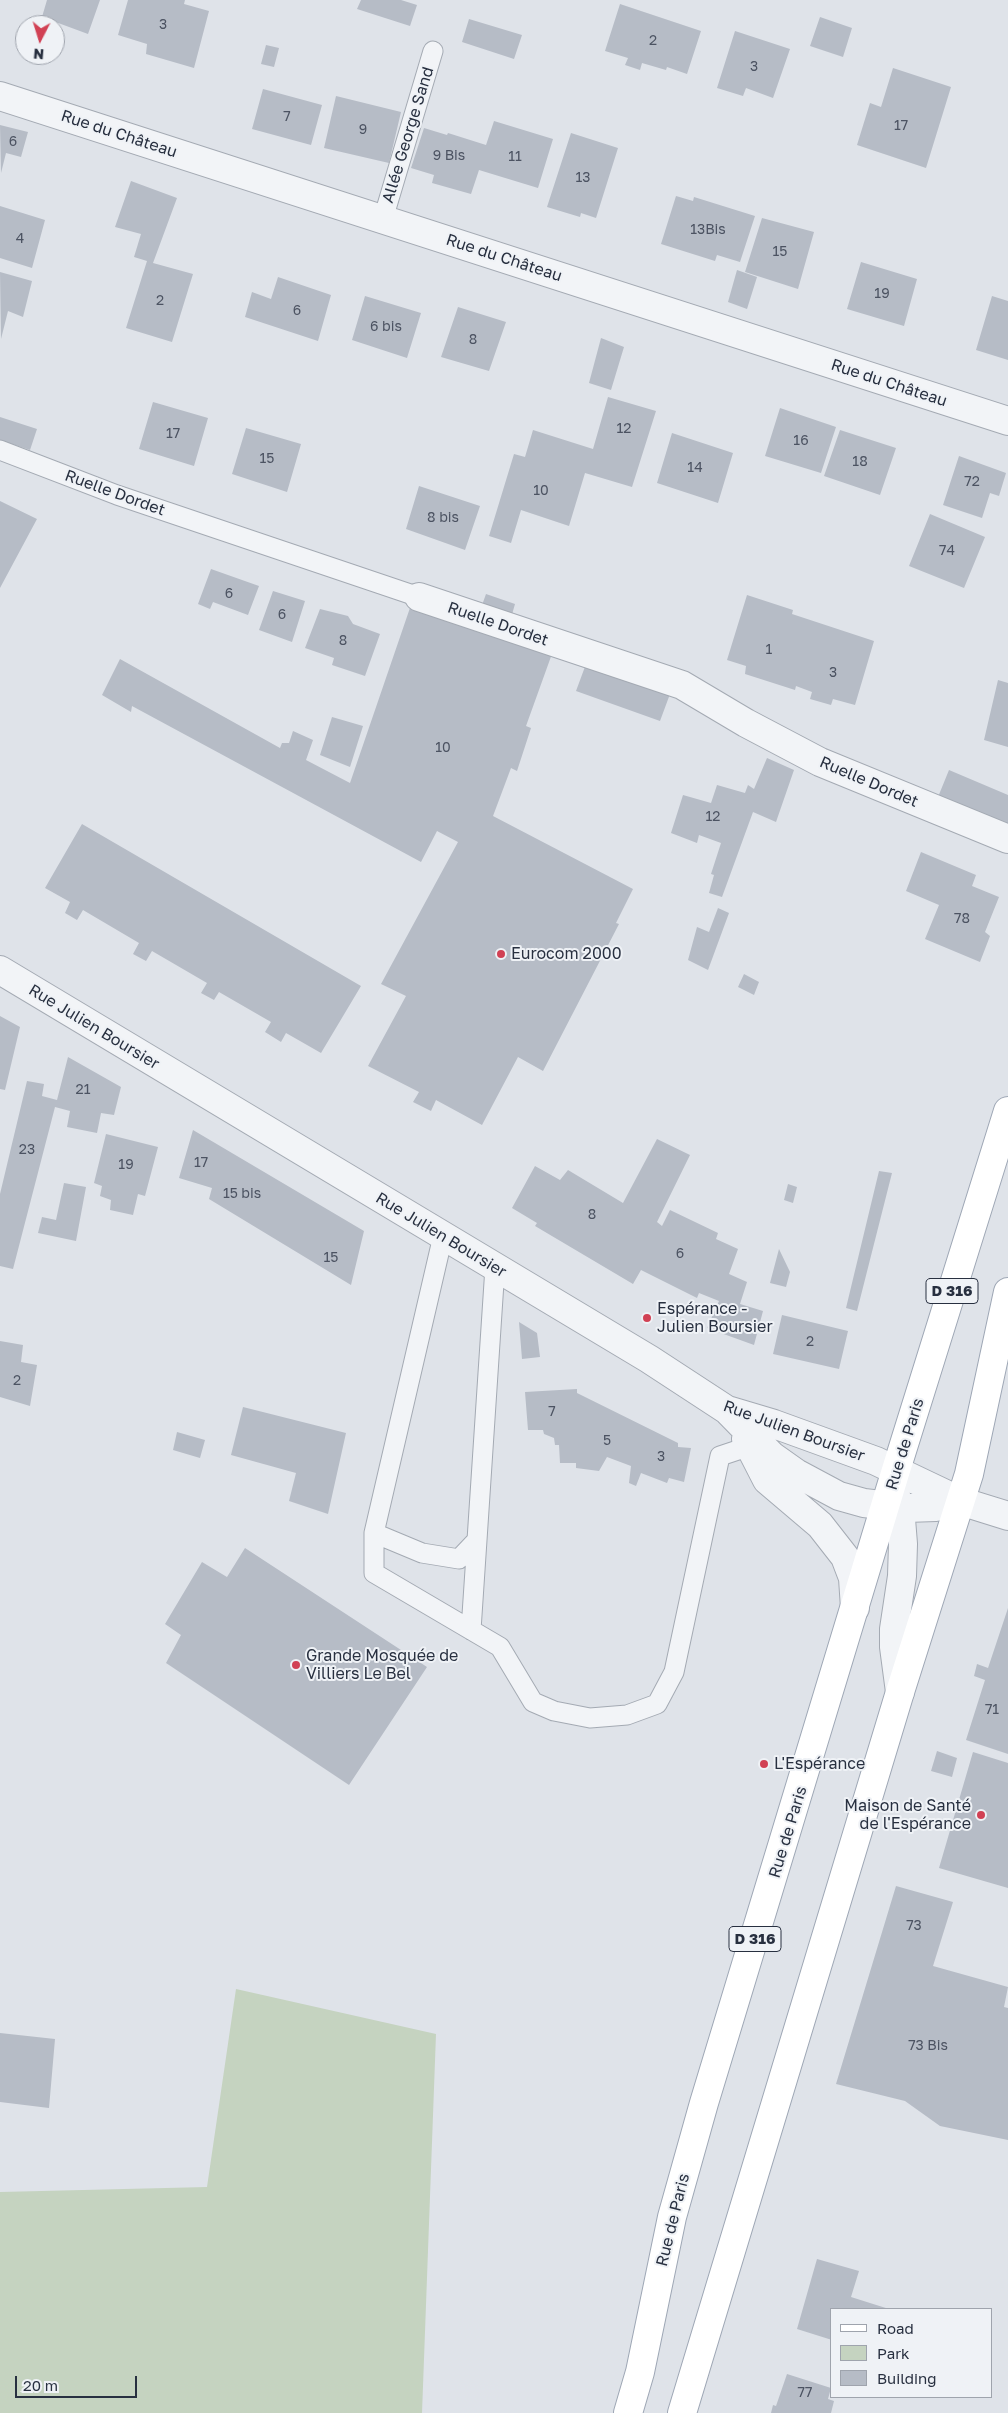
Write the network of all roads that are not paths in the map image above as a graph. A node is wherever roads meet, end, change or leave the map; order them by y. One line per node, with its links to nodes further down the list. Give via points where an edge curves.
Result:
1 (433, 52): 3 (lane, Allée George Sand)
2 (0, 96): 3 (street, Rue du Château)
3 (383, 219): 4 (street, Rue du Château)
4 (1008, 421)
5 (0, 450): 6 (lane, Ruelle Dordet, via 117,495)
6 (419, 598): 7 (street, Ruelle Dordet, via 682,685 820,762)
7 (1008, 839)
8 (0, 970): 10 (street, Rue Julien Boursier)
9 (1008, 1111): 15 (main road, Rue de Paris / D 316)
10 (443, 1236): 11 (street, Rue Julien Boursier); 18 (lane)
11 (495, 1267): 13 (street, Rue Julien Boursier, via 649,1359); 19 (lane)
12 (1008, 1292): 16 (main road, via 974,1454)
13 (732, 1416): 14 (street); 15 (street, Rue Julien Boursier, via 774,1424); 15 (street, via 772,1456 812,1482 851,1500)
14 (750, 1446): 20 (street, via 767,1480 820,1525 845,1557 853,1578); 21 (lane, via 720,1456 674,1672 657,1704 628,1716 590,1718 554,1711 533,1702 500,1647)
15 (890, 1486): 16 (street); 16 (street, via 936,1507); 20 (main road, Rue de Paris / D 316); 22 (street, via 903,1560 894,1646)
16 (960, 1501): 17 (street); 22 (main road)
17 (1008, 1516)
18 (374, 1533): 19 (lane, via 422,1553 459,1559); 21 (lane, via 374,1573)
19 (477, 1540): 21 (lane)
20 (855, 1610): 23 (main road, Rue de Paris / D 316, via 704,2103 672,2217 642,2363)
21 (471, 1630)
22 (900, 1692): 24 (main road)
23 (628, 2413)
24 (682, 2413)

